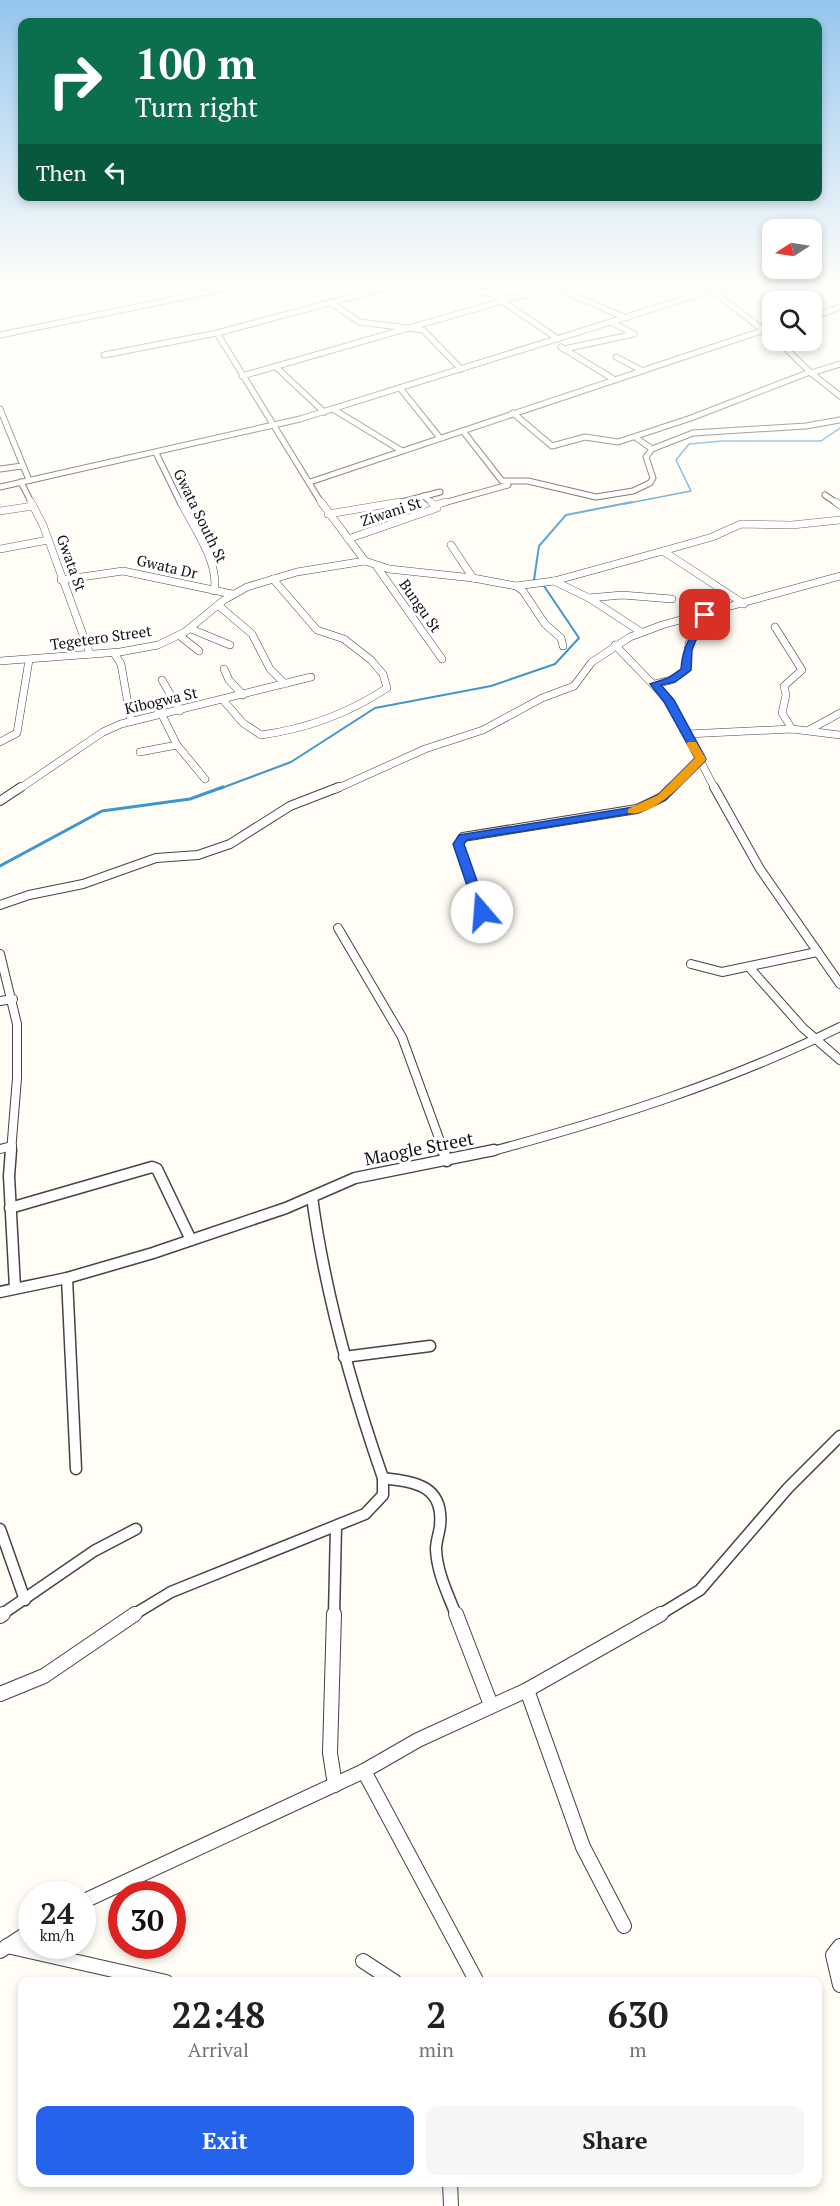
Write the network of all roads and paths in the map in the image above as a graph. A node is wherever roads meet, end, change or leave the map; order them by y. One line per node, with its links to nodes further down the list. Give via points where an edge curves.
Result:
1 (247, 383): 14 (street)
2 (293, 383): 11 (street)
3 (416, 383): 7 (street)
4 (606, 383): 12 (street)
5 (783, 383): 16 (street)
6 (823, 383): 8 (street)
7 (400, 388): 10 (street); 17 (street)
8 (840, 396)
9 (0, 409): 21 (street, Gwata St)
10 (333, 409): 11 (street); 19 (street, via 356,425 384,436)
11 (324, 412): 14 (street)
12 (513, 413): 15 (street); 16 (street, via 523,418 541,441 552,446 585,437 618,442)
13 (840, 420): 18 (street, via 693,433)
14 (274, 425): 20 (street); 24 (street)
15 (463, 431): 17 (street); 18 (street, via 502,481 528,481 596,497 633,491 650,483 653,478 646,457)
16 (635, 437): 18 (street)
17 (441, 438): 19 (street)
18 (652, 449)
19 (402, 451): 24 (street)
20 (156, 453): 23 (street); 51 (street, Gwata South St, via 212,565)
21 (21, 464): 22 (street); 23 (street, Gwata St)
22 (0, 468)
23 (25, 481): 26 (street); 32 (street, Gwata St)
24 (310, 482): 34 (street)
25 (508, 485): 30 (street, Ziwani St)
26 (0, 487)
27 (440, 492): 29 (street)
28 (825, 495): 31 (street)
29 (424, 496): 30 (street, Ziwani St); 34 (street, via 382,507)
30 (436, 505): 36 (street, Ziwani St, via 434,510)
31 (840, 505)
32 (33, 506): 33 (street); 37 (street, Gwata St)
33 (0, 511)
34 (328, 514): 36 (street)
35 (840, 520): 40 (street, via 792,525 741,524)
36 (348, 539): 41 (street)
37 (48, 540): 39 (street); 46 (street, Gwata St)
38 (451, 545): 44 (street)
39 (0, 549)
40 (663, 551): 48 (street); 55 (street)
41 (365, 561): 42 (street); 45 (street, Tegetero Street)
42 (377, 567): 44 (street); 68 (street, Bungu St)
43 (840, 576): 47 (street)
44 (473, 578): 50 (street)
45 (273, 579): 52 (street, Tegetero Street); 77 (street, via 320,633 347,641 374,665 388,682 387,688 331,717 261,735 243,723)
46 (61, 580): 51 (street, Gwata Dr, via 123,571); 67 (street, Gwata St)
47 (827, 580): 49 (street); 55 (street)
48 (554, 581): 50 (street); 53 (street)
49 (840, 583)
50 (516, 586): 64 (street)
51 (214, 591): 52 (street, Gwata Dr)
52 (232, 594): 56 (street, Tegetero Street)
53 (589, 598): 54 (street); 60 (street)
54 (672, 598)
55 (744, 604): 57 (street)
56 (218, 605): 59 (street, Tegetero Street); 74 (street, via 252,634 270,669)
57 (705, 615): 60 (street); 75 (street, via 704,625 687,650 686,670)
58 (775, 627): 82 (street, via 802,670 784,686 782,712)
59 (191, 629): 61 (street, Tegetero Street); 62 (street)
60 (641, 632): 63 (street)
61 (180, 636): 65 (street); 66 (street, Tegetero Street)
62 (230, 645)
63 (615, 645): 75 (street); 92 (street, via 592,662 574,686 542,698 474,734 424,749 290,806 230,844 198,855 156,858 83,884)
64 (563, 646)
65 (199, 651)
66 (114, 653): 67 (street, Tegetero Street); 81 (street, via 123,670)
67 (90, 654): 69 (street, Tegetero Street)
68 (442, 659)
69 (29, 660): 70 (street, Tegetero Street); 86 (street, via 17,733)
70 (0, 661)
71 (224, 669): 76 (street)
72 (311, 677): 74 (street, Kibogwa St)
73 (162, 680): 78 (street)
74 (285, 684): 76 (street, Kibogwa St)
75 (655, 684): 84 (street, via 669,700)
76 (243, 695): 77 (street, Kibogwa St)
77 (223, 700): 78 (street, Kibogwa St)
78 (180, 711): 80 (street, Kibogwa St)
79 (840, 713): 83 (street)
80 (162, 715): 81 (street, Kibogwa St); 87 (street)
81 (131, 721): 91 (street, Kibogwa St, via 103,732)
82 (792, 729): 83 (street); 84 (street)
83 (809, 730): 85 (street)
84 (687, 734): 89 (street)
85 (840, 735)
86 (0, 742)
87 (177, 745): 88 (street); 90 (street)
88 (140, 752)
89 (701, 759): 93 (street, via 662,797 637,810 463,837 459,844); 95 (street, via 757,863)
90 (205, 779)
91 (0, 801)
92 (0, 905)
93 (482, 912)
94 (338, 928): 107 (street, via 402,1037)
95 (817, 952): 98 (street); 99 (street)
96 (0, 954): 100 (street)
97 (691, 964): 98 (street, via 722,972)
98 (749, 967): 103 (street)
99 (840, 984)
100 (13, 999): 101 (street); 105 (street, via 18,1053)
101 (0, 1001)
102 (840, 1027): 103 (street, Maogle Street)
103 (813, 1039): 104 (street); 107 (street, Maogle Street, via 790,1052 592,1124)
104 (840, 1059)
105 (12, 1146): 106 (street); 109 (street)
106 (0, 1149)
107 (447, 1161): 108 (street, Maogle Street, via 355,1178)
108 (312, 1197): 110 (street, Maogle Street); 115 (street)
109 (10, 1208): 110 (street, via 152,1167 158,1169); 112 (street)
110 (191, 1239): 111 (street, Maogle Street)
111 (67, 1278): 112 (street, Maogle Street); 117 (street)
112 (15, 1288): 113 (street, Maogle Street)
113 (0, 1292)
114 (430, 1346): 115 (street)
115 (344, 1357): 118 (street)
116 (840, 1436): 124 (street, via 788,1488 700,1590)
117 (76, 1469)
118 (383, 1478): 119 (street, via 385,1492 381,1502 365,1515); 126 (street, via 419,1483 431,1491 439,1511 439,1571)
119 (336, 1527): 125 (street, via 171,1592 44,1676); 128 (street, via 330,1753)
120 (0, 1529): 122 (street)
121 (136, 1529): 122 (street, via 94,1551)
122 (25, 1600): 123 (street)
123 (0, 1616)
124 (527, 1690): 126 (street); 130 (street, via 583,1847)
125 (0, 1694)
126 (491, 1705): 127 (street, via 418,1740)
127 (364, 1772): 128 (street); 137 (street)
128 (335, 1785): 129 (street)
129 (96, 1896)
130 (624, 1926)
131 (18, 1939): 133 (street)
132 (840, 1946): 138 (street, via 833,1955)
133 (3, 1948): 135 (street)
134 (363, 1961): 136 (street)
135 (142, 1977)
136 (387, 1977)
137 (474, 1977)
138 (840, 1985)
139 (450, 2187): 140 (street)
140 (451, 2206)

